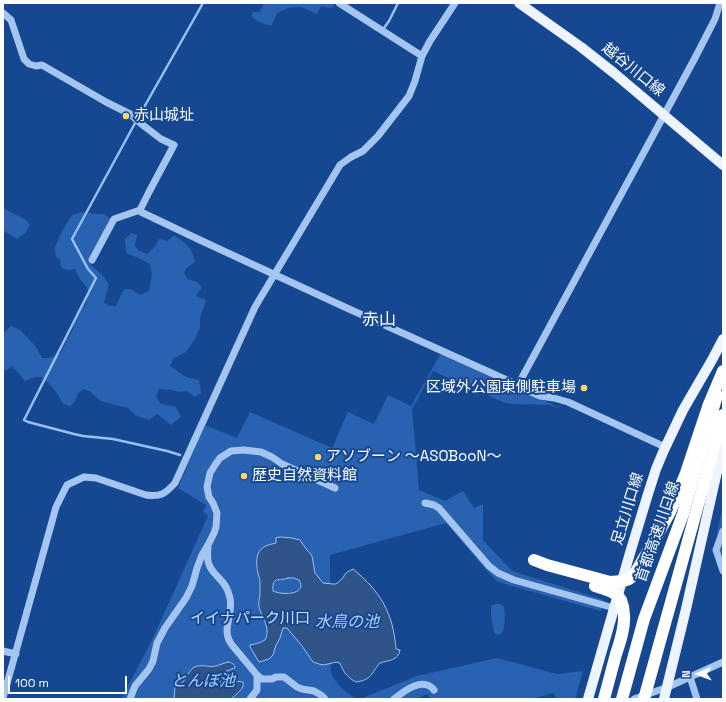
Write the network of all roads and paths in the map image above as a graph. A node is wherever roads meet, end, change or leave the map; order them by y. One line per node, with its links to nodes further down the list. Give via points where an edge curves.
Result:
1 (340, 3): 6 (street)
2 (455, 3): 6 (street)
3 (520, 3): 7 (main road, 越谷川口線)
4 (720, 3): 7 (street, via 715,19)
5 (3, 13): 9 (street, via 11,20 24,59 30,64 42,65 130,114 161,139 174,145)
6 (422, 56): 11 (street, via 409,96 378,136 363,151 340,165)
7 (664, 115): 8 (main road, 越谷川口線); 15 (street)
8 (723, 165)
9 (140, 210): 10 (street, via 114,219); 11 (street)
10 (92, 260)
11 (275, 274): 15 (street); 27 (street, via 255,307 175,483 166,492 153,496 96,478 84,477 67,485 56,507)
12 (723, 339): 18 (main road, 足立川口線)
13 (723, 371): 39 (highway, bridge, via 670,512 634,575 623,582 610,582 547,565 533,564 608,590 620,599 624,626)
14 (723, 376): 40 (highway, 首都高速川口線, via 683,514 644,619)
15 (518, 385): 18 (street, via 540,396 568,402)
16 (723, 415): 23 (highway, 首都高速川口線, bridge)
17 (723, 445): 31 (main road)
18 (665, 447): 25 (main road, 足立川口線, via 648,494)
19 (335, 488): 22 (street, via 261,452 231,451 220,458 210,473 207,487 217,521)
20 (425, 503): 25 (street, via 439,508 498,573 524,583)
21 (723, 531): 24 (street, via 716,550)
22 (208, 545): 29 (street, via 210,565 227,589 230,599 227,627 229,641); 34 (street, via 186,598 164,628 153,661 135,686)
23 (685, 552): 42 (highway, 首都高速川口線, bridge); 43 (highway, bridge, via 667,643)
24 (723, 571)
25 (614, 608): 38 (main road, 足立川口線)
26 (3, 651): 27 (street)
27 (16, 654): 33 (street)
28 (723, 662): 30 (street)
29 (257, 675): 35 (street, via 257,690); 36 (street, via 262,679 284,677 302,689 321,694)
30 (690, 677): 31 (street); 45 (street)
31 (668, 686): 41 (street); 44 (main road)
32 (434, 690): 37 (street, via 427,685 417,685)
33 (3, 698)
34 (130, 699)
35 (250, 699)
36 (325, 699)
37 (394, 699)
38 (588, 699)
39 (604, 699)
40 (622, 699)
41 (634, 699)
42 (644, 699)
43 (652, 699)
44 (664, 699)
45 (697, 699)

